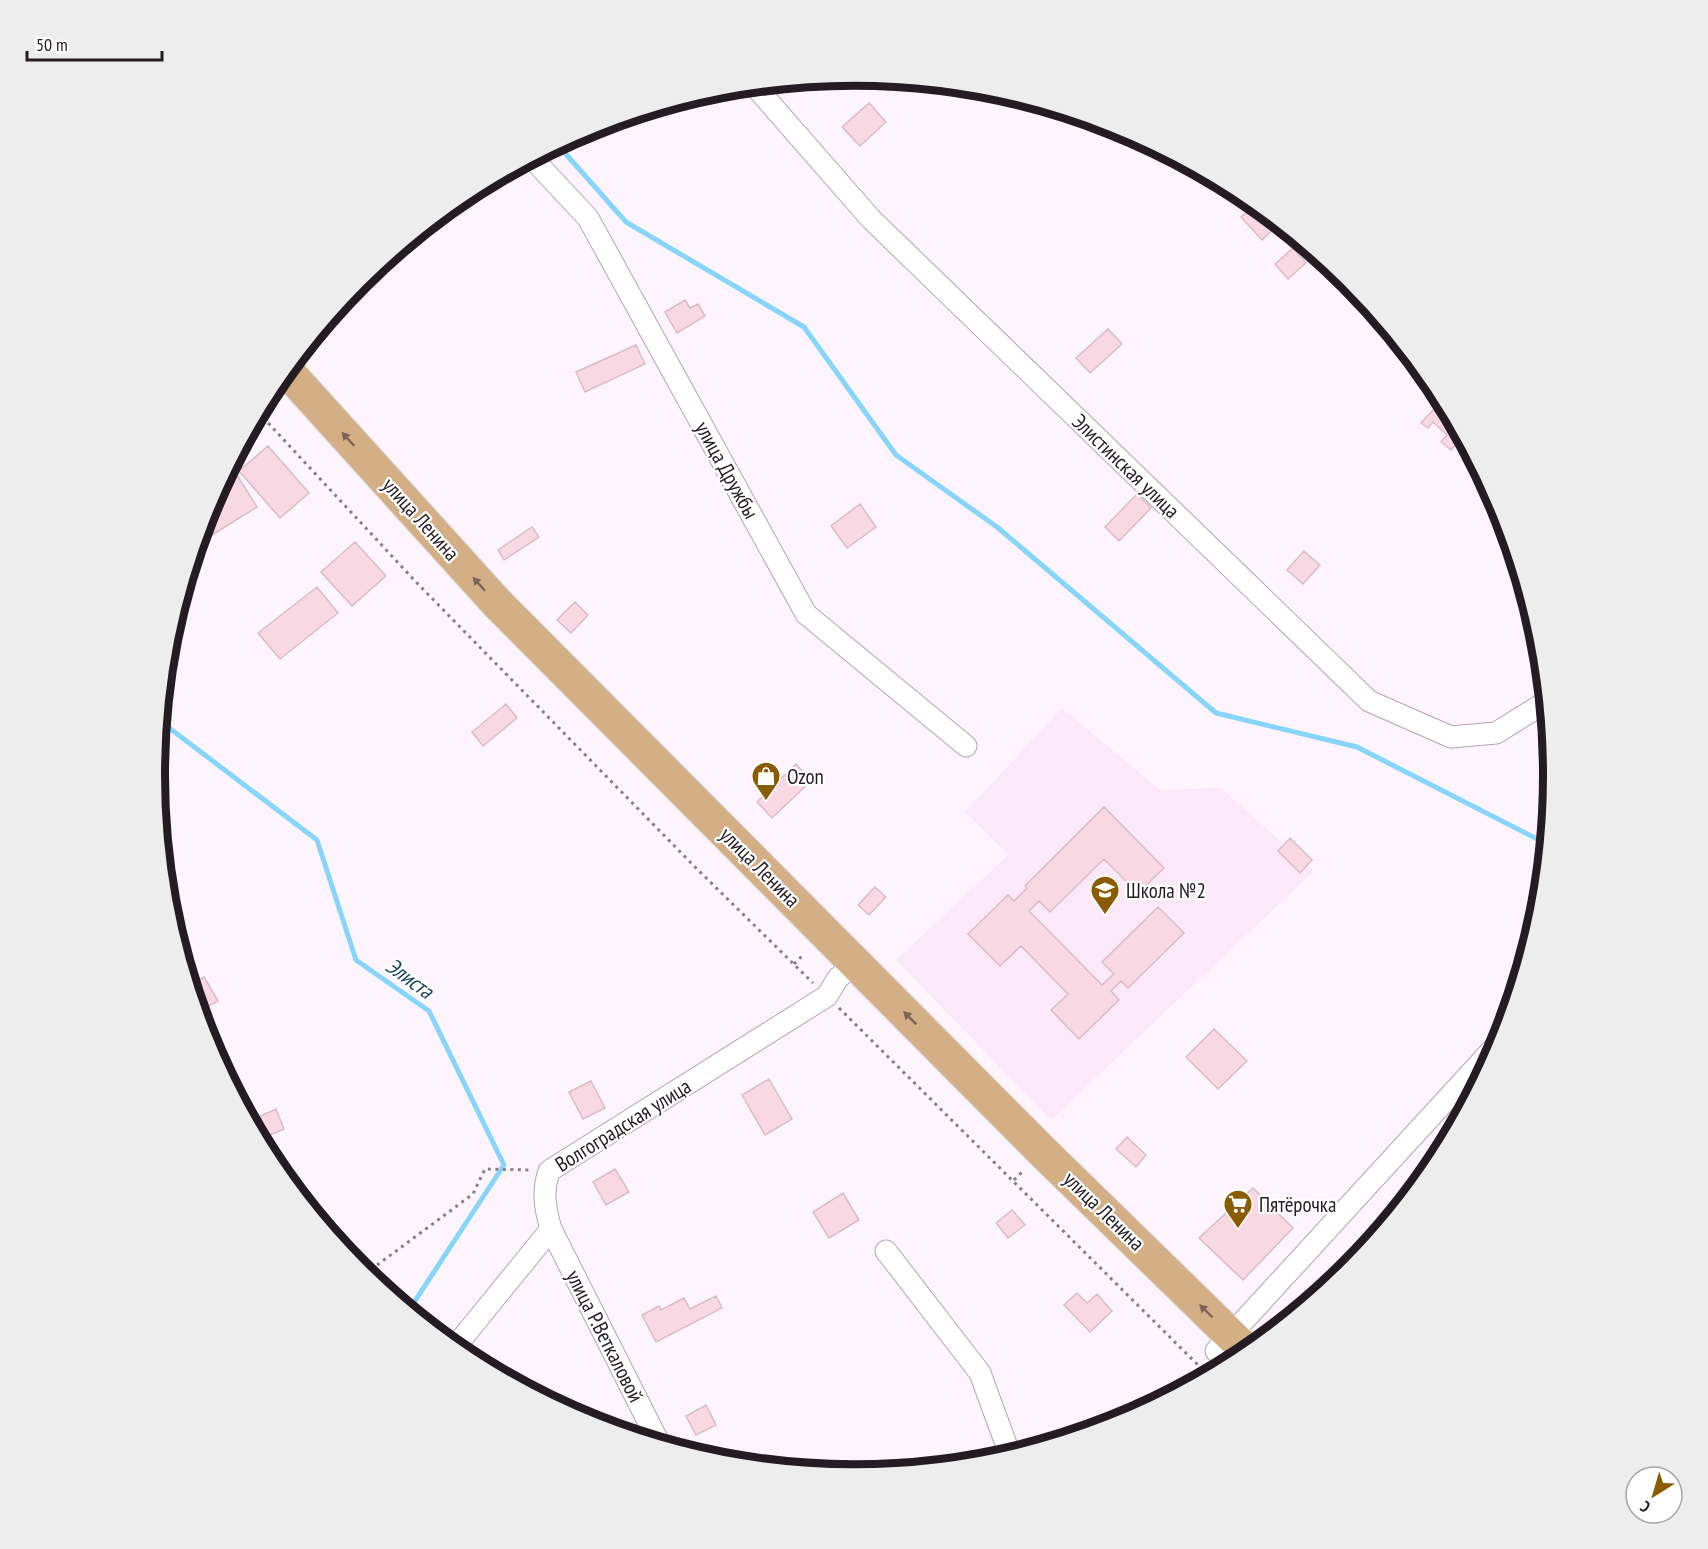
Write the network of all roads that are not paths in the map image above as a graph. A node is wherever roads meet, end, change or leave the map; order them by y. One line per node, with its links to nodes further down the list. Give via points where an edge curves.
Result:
1 (760, 92): 5 (street, Элистинская улица, via 870,219 1370,701 1451,737 1496,733)
2 (536, 164): 6 (street, улица Дружбы, via 588,218 806,614)
3 (292, 377): 7 (main road, улица Ленина, one-way to 3)
4 (278, 396): 7 (main road, улица Ленина, via 477,613)
5 (1539, 706)
6 (966, 746)
7 (840, 979): 9 (street, Волгоградская улица, via 549,1171 544,1188); 13 (main road, улица Ленина)
8 (1478, 1067): 12 (street)
9 (551, 1229): 11 (street); 14 (street, улица Р.Веткаловой)
10 (886, 1251): 15 (street, via 980,1373)
11 (461, 1340)
12 (1228, 1352)
13 (1225, 1354)
14 (654, 1433)
15 (1007, 1446)

